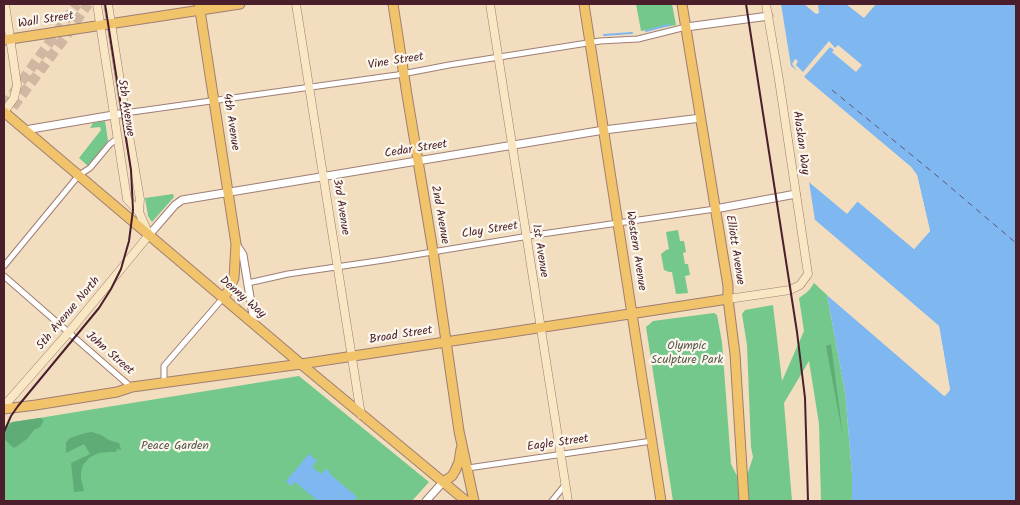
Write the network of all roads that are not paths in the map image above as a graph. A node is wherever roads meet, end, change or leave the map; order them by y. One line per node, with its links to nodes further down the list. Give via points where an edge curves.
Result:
1 (5, 4): 16 (main road)
2 (97, 4): 14 (main road, 5th Avenue)
3 (108, 4): 13 (main road, 5th Avenue)
4 (240, 4): 11 (main road, Wall Street)
5 (296, 4): 20 (main road, 3rd Avenue)
6 (393, 4): 19 (main road, 2nd Avenue)
7 (490, 4): 18 (main road, 1st Avenue)
8 (584, 4): 17 (main road, Western Avenue)
9 (682, 4): 15 (main road, Elliott Avenue)
10 (766, 4): 12 (main road, Alaskan Way)
11 (200, 7): 13 (main road, Wall Street); 21 (main road, 4th Avenue)
12 (769, 16): 15 (street, Vine Street); 34 (main road, Alaskan Way)
13 (111, 23): 14 (main road, Wall Street); 23 (main road, 5th Avenue)
14 (100, 25): 16 (main road, Wall Street); 24 (main road, 5th Avenue)
15 (686, 27): 17 (street, Vine Street, via 638,39); 25 (main road, Elliott Avenue)
16 (7, 40): 22 (main road, via 17,89)
17 (590, 43): 18 (street, Vine Street); 27 (main road, Western Avenue)
18 (498, 57): 19 (street, Vine Street); 29 (main road, 1st Avenue)
19 (404, 73): 20 (street, Vine Street); 30 (main road, 2nd Avenue)
20 (309, 87): 21 (street, Vine Street); 32 (main road, 3rd Avenue)
21 (214, 100): 23 (street, Vine Street); 33 (main road, 4th Avenue)
22 (4, 112): 26 (main road, Denny Way)
23 (125, 113): 24 (street, Vine Street); 36 (main road, 5th Avenue, via 140,198)
24 (114, 115): 26 (street, Vine Street); 28 (main road, 5th Avenue)
25 (701, 118): 27 (street, Cedar Street); 35 (main road, Elliott Avenue)
26 (25, 130): 31 (main road, Denny Way)
27 (604, 130): 29 (street, Cedar Street); 37 (main road, Western Avenue)
28 (118, 138): 31 (street); 36 (main road, 5th Avenue, via 127,199)
29 (512, 146): 30 (street, Cedar Street); 39 (main road, 1st Avenue)
30 (418, 161): 32 (street, Cedar Street); 41 (main road, 2nd Avenue)
31 (79, 175): 38 (main road, Denny Way); 42 (street)
32 (324, 177): 33 (street, Cedar Street); 43 (main road, 3rd Avenue)
33 (229, 192): 38 (street, Cedar Street, via 182,200); 40 (main road, 4th Avenue)
34 (796, 194): 35 (street, Clay Street); 46 (main road, Alaskan Way, via 808,274)
35 (715, 209): 37 (street, Clay Street); 48 (main road, Elliott Avenue)
36 (139, 212): 38 (main road, 5th Avenue)
37 (618, 223): 39 (street, Clay Street); 49 (main road, Western Avenue)
38 (149, 235): 47 (main road, Denny Way); 52 (main road, 5th Avenue North)
39 (526, 236): 41 (street, Clay Street); 51 (main road, 1st Avenue)
40 (236, 244): 45 (street, 4th Avenue, via 243,255); 47 (main road, 4th Avenue, via 234,278)
41 (433, 251): 43 (street, Clay Street); 53 (main road, 2nd Avenue)
42 (4, 266)
43 (338, 266): 45 (street, Clay Street); 54 (main road, 3rd Avenue)
44 (4, 276): 52 (street, John Street)
45 (248, 283): 50 (street, 4th Avenue, via 253,315)
46 (800, 284): 48 (main road, Broad Street, via 790,290)
47 (223, 298): 50 (main road, Denny Way); 56 (street, via 164,366)
48 (728, 299): 49 (main road, Broad Street); 72 (main road, Elliott Avenue, via 735,354)
49 (632, 313): 51 (main road, Broad Street); 61 (main road, Western Avenue)
50 (251, 322): 55 (main road, Denny Way)
51 (540, 327): 53 (main road, Broad Street); 62 (main road, 1st Avenue)
52 (69, 332): 57 (street, John Street); 58 (main road, 5th Avenue North)
53 (446, 342): 54 (main road, Broad Street); 60 (main road, 2nd Avenue)
54 (352, 356): 55 (main road, Broad Street); 59 (main road, 3rd Avenue)
55 (301, 364): 56 (main road, Broad Street); 59 (main road, Denny Way)
56 (164, 383): 57 (main road, Broad Street)
57 (132, 387): 58 (main road, Broad Street, via 27,407)
58 (4, 408)
59 (361, 415): 64 (main road, Denny Way)
60 (460, 431): 63 (main road, 2nd Avenue); 64 (main road, 2nd Avenue, via 459,462 452,476)
61 (652, 441): 62 (street, Eagle Street); 71 (main road, Western Avenue)
62 (560, 454): 63 (street, Eagle Street); 65 (main road, 1st Avenue)
63 (468, 468): 68 (main road, 2nd Avenue)
64 (442, 482): 66 (street); 67 (main road, Denny Way)
65 (565, 485): 69 (street); 70 (main road, 1st Avenue)
66 (426, 501)
67 (466, 501)
68 (474, 501)
69 (552, 501)
70 (568, 501)
71 (661, 501)
72 (744, 501)

